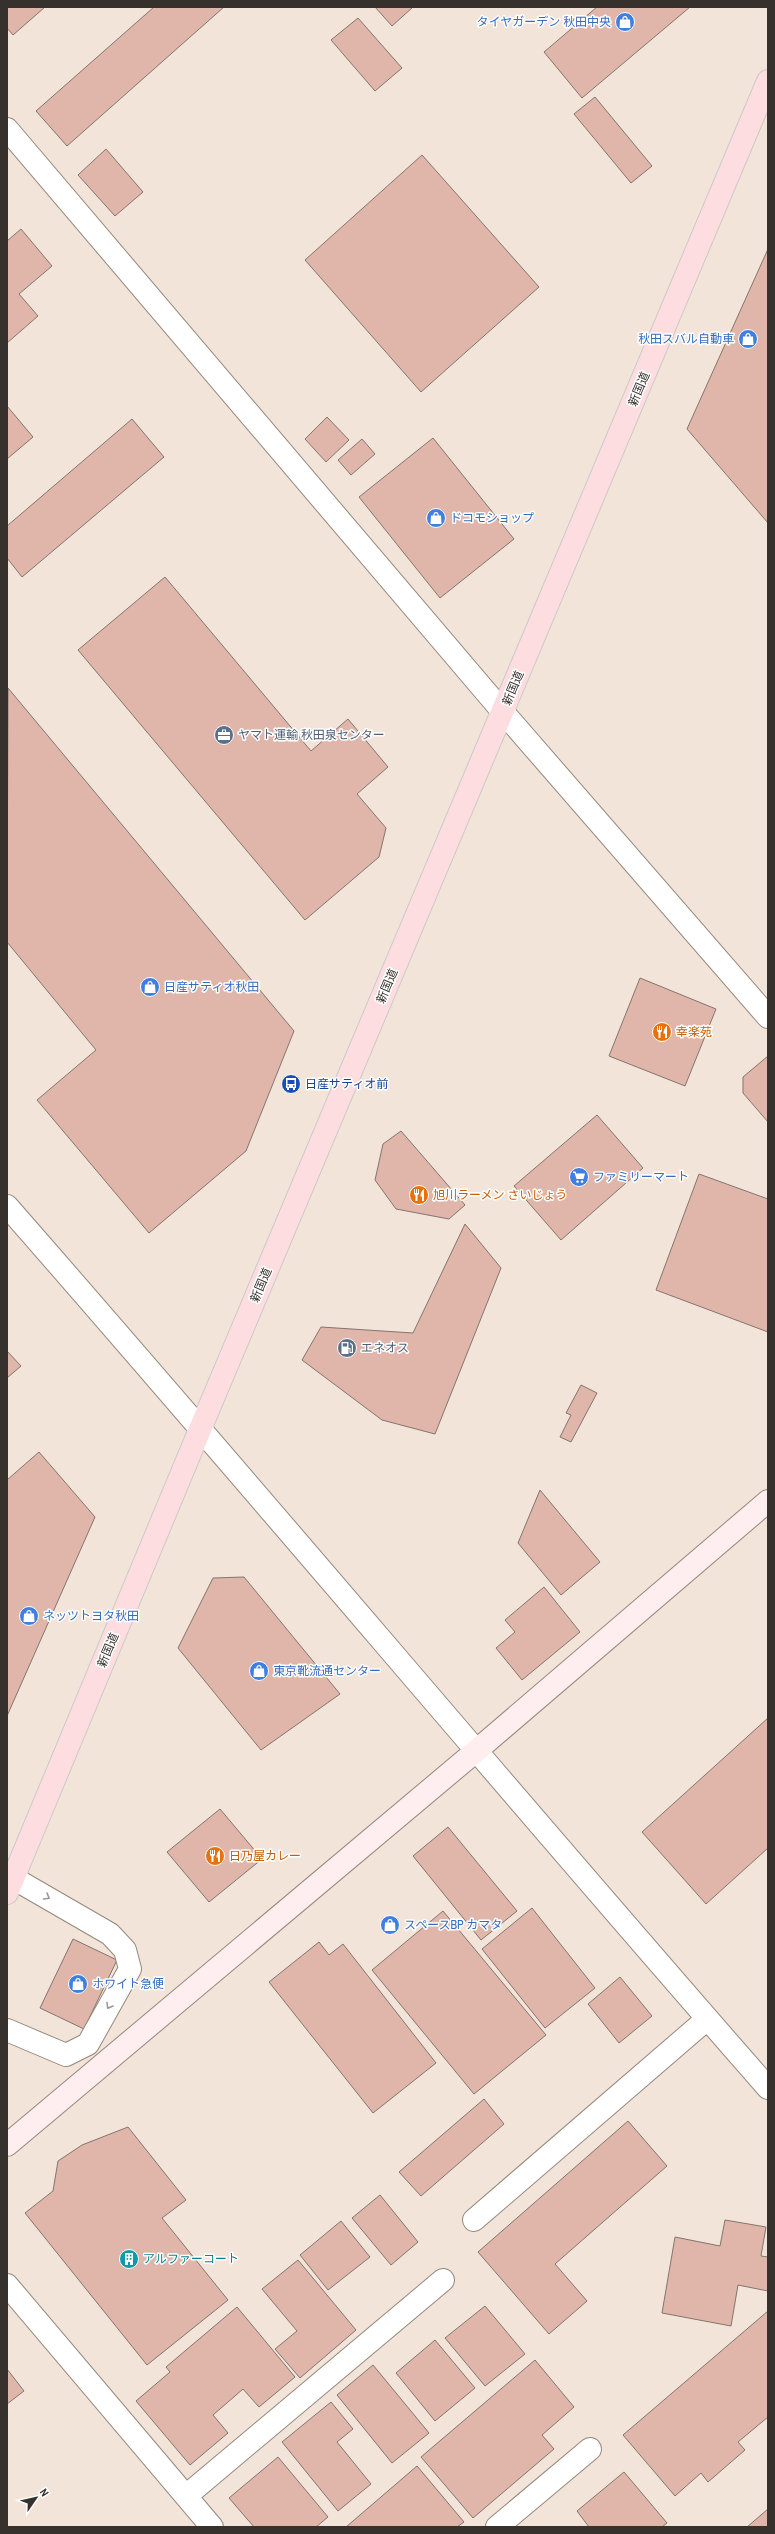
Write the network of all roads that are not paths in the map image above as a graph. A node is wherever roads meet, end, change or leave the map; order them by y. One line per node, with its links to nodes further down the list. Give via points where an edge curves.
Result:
1 (768, 81): 3 (main road, 新国道)
2 (7, 129): 3 (street)
3 (503, 712): 4 (street); 6 (main road, 新国道)
4 (768, 1017)
5 (7, 1206): 6 (street)
6 (201, 1427): 8 (street); 9 (main road, 新国道)
7 (768, 1501): 8 (street)
8 (476, 1751): 10 (street); 13 (street)
9 (10, 1885): 11 (street, one-way to 11, via 110,1934 125,1950 130,1968 88,2044 66,2055)
10 (707, 2019): 12 (street); 14 (street)
11 (7, 2030)
12 (768, 2088)
13 (7, 2145)
14 (474, 2220)
15 (443, 2280): 18 (street)
16 (7, 2285): 18 (street)
17 (590, 2449): 20 (street)
18 (186, 2496): 19 (street)
19 (212, 2527)
20 (497, 2527)

